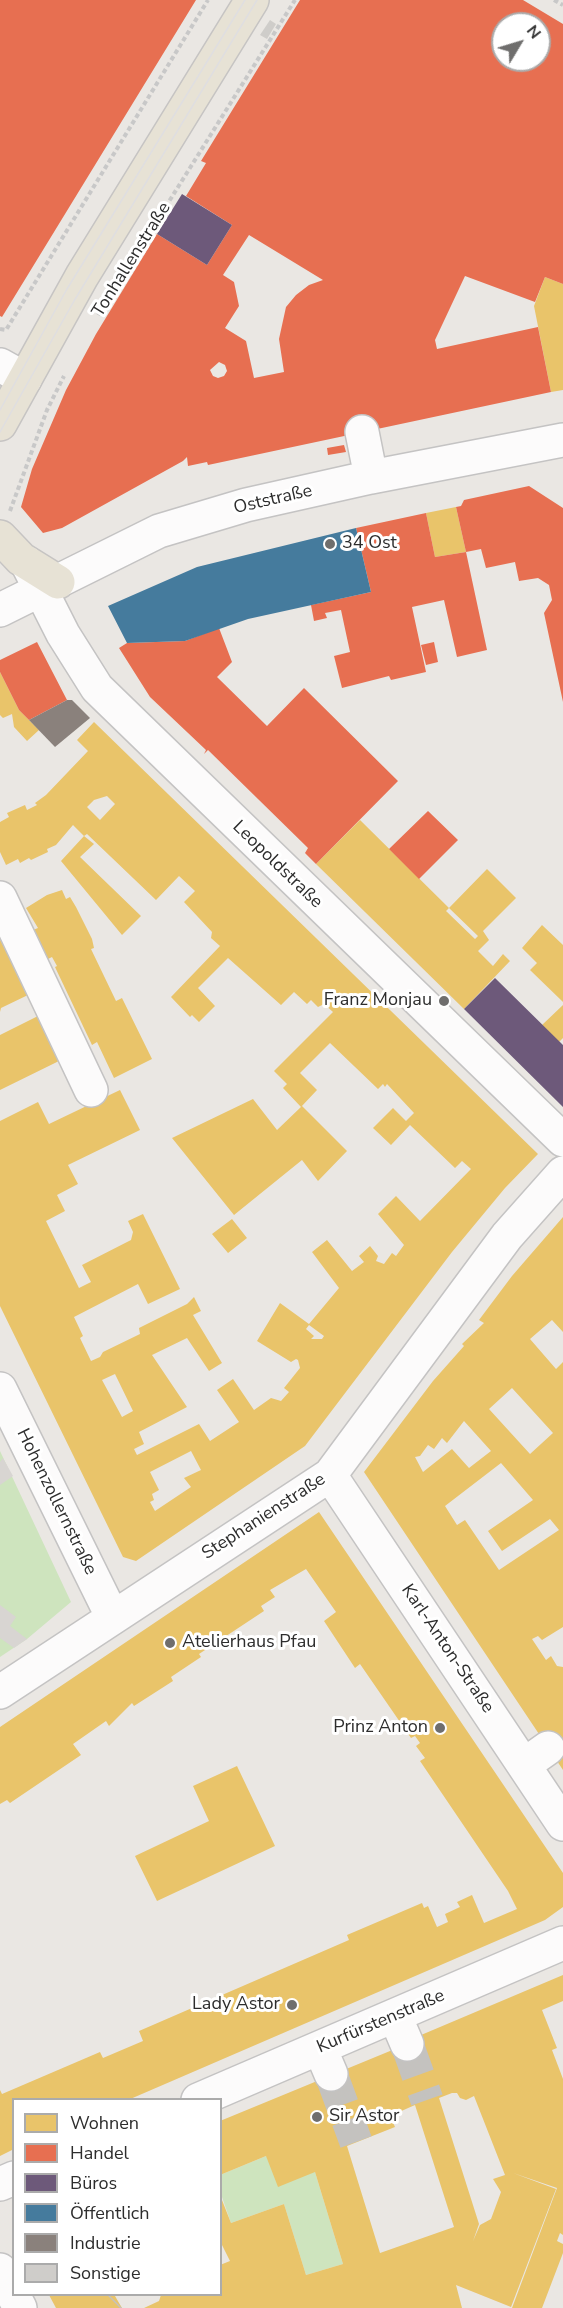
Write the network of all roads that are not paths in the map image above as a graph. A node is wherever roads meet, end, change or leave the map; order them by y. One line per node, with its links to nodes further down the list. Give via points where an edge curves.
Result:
1 (252, 0): 2 (main road, Tonhallenstraße, via 82,276)
2 (12, 372): 3 (main road, Tonhallenstraße)
3 (2, 418)
4 (362, 432): 6 (street)
5 (563, 440): 6 (street, Oststraße)
6 (371, 477): 8 (street, Oststraße, via 246,505 159,531)
7 (7, 528): 8 (main road, via 11,550)
8 (42, 578): 9 (street, Oststraße); 12 (street, Leopoldstraße, via 76,659 97,688)
9 (0, 610)
10 (0, 898): 11 (street)
11 (91, 1090)
12 (563, 1140)
13 (563, 1173): 15 (street, Stephanienstraße, via 507,1236)
14 (0, 1389): 16 (street, Hohenzollernstraße)
15 (330, 1475): 16 (street, Stephanienstraße); 18 (street, Karl-Anton-Straße, via 536,1756)
16 (112, 1616): 17 (street, Stephanienstraße)
17 (0, 1692)
18 (563, 1824)
19 (563, 1943): 20 (street, Kurfürstenstraße, via 401,2030 326,2061)
20 (205, 2098)
21 (0, 2270): 22 (street)
22 (12, 2293)

